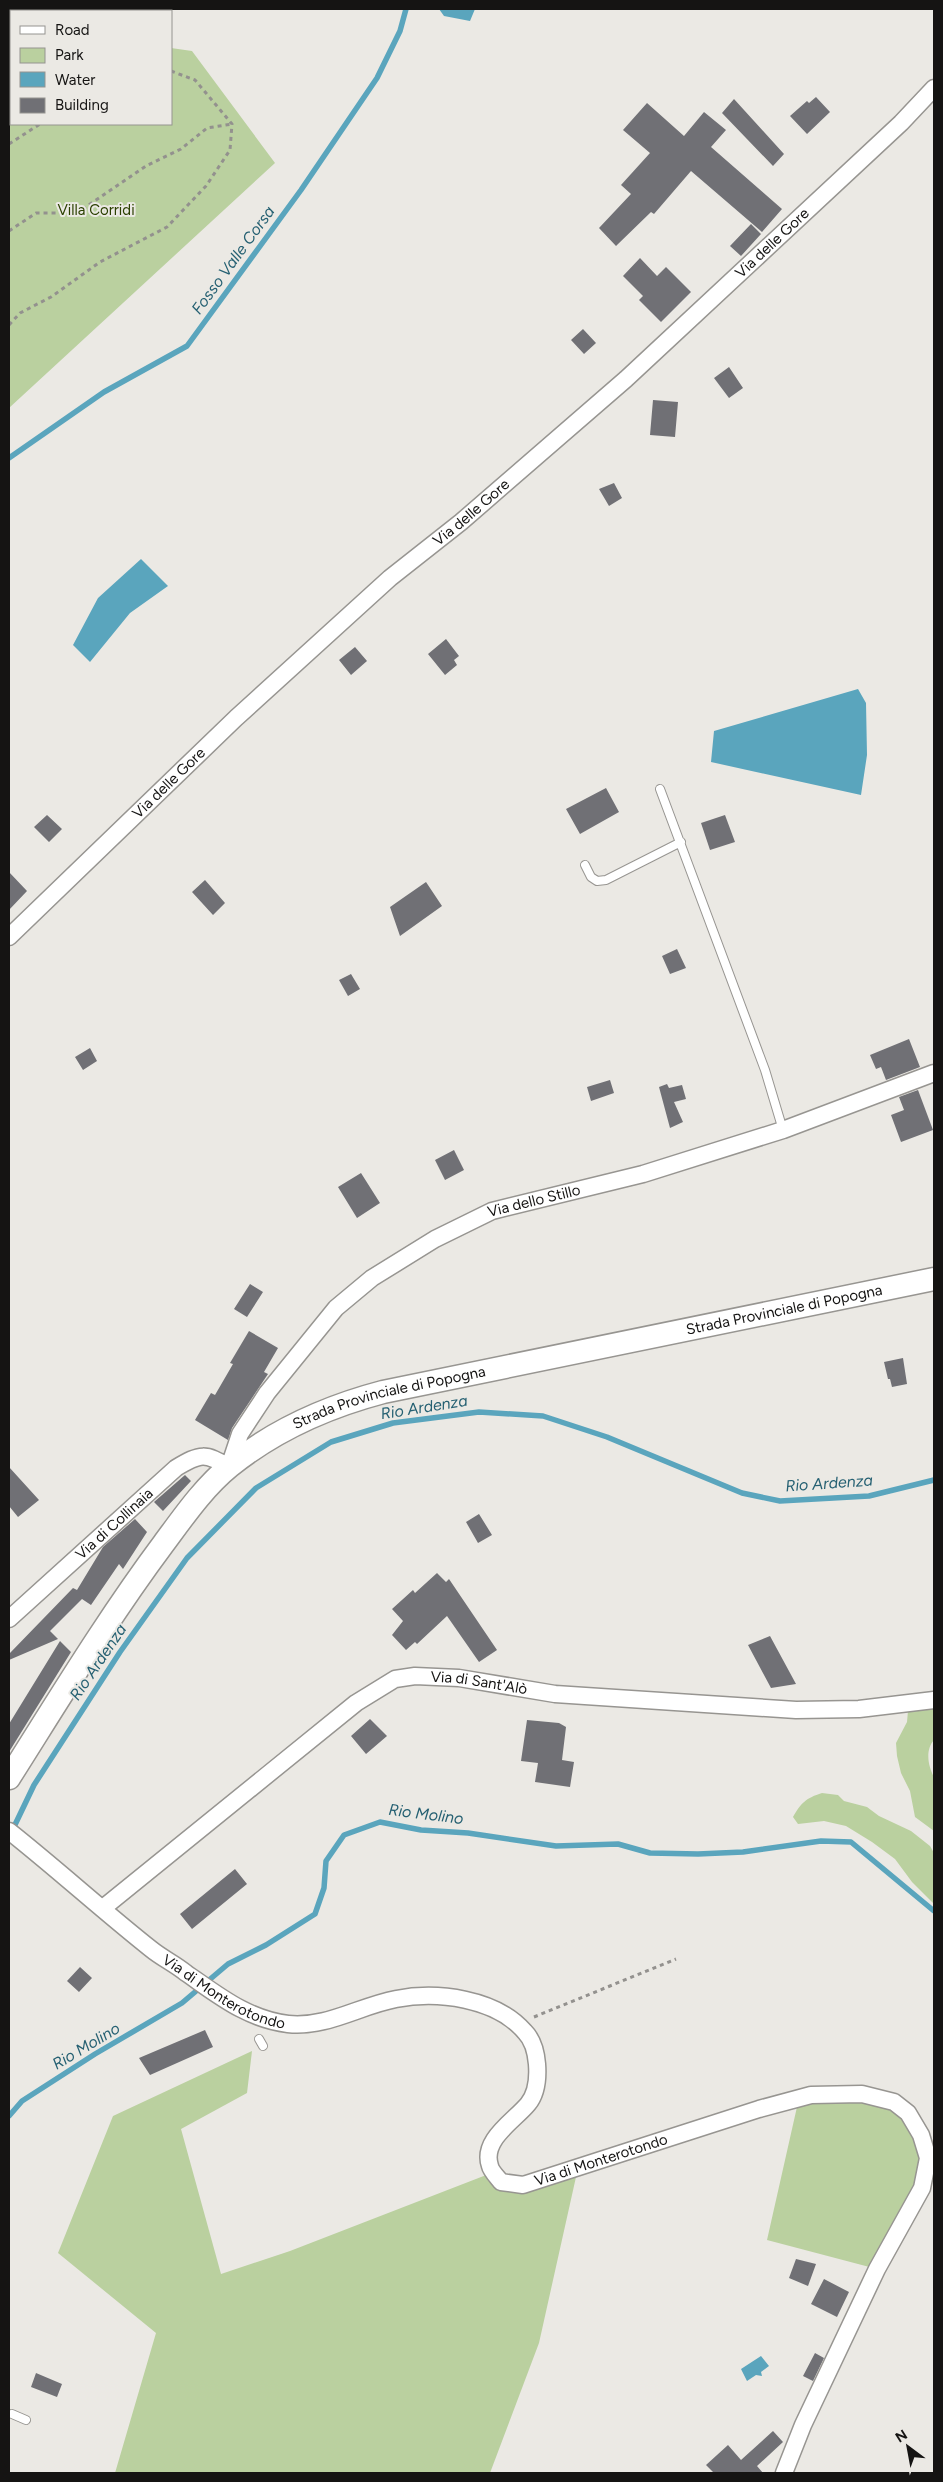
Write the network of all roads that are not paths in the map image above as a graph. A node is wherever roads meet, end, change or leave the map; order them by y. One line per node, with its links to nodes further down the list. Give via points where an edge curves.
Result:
1 (934, 88): 5 (street, Via delle Gore, via 626,380 461,522 390,578 236,718)
2 (660, 790): 3 (lane)
3 (681, 842): 4 (lane, via 606,880 597,881); 7 (lane, via 765,1070)
4 (585, 865)
5 (9, 937)
6 (934, 1073): 7 (street, Via dello Stillo)
7 (783, 1130): 9 (street, Via dello Stillo, via 643,1174 492,1211 427,1244 372,1278 336,1308 268,1393 240,1434)
8 (934, 1279): 9 (main road, Strada Provinciale di Popogna, via 383,1392 298,1421)
9 (229, 1467): 10 (street, Via di Collinaia, via 210,1455 192,1458 176,1468); 12 (main road, Strada Provinciale di Popogna, via 206,1488 134,1583)
10 (9, 1619)
11 (934, 1700): 14 (street, Via di Sant'Alò, via 859,1709 796,1710 554,1694 459,1678 415,1676 395,1679 356,1703)
12 (9, 1778)
13 (15, 1836): 14 (street, Via di Monterotondo)
14 (103, 1908): 17 (street, Via di Monterotondo, via 215,1995 235,2007 288,2024 330,2020 395,1999 426,1996 460,1999 481,2005 517,2024 527,2033 536,2052 538,2072 536,2089 529,2103 500,2132 490,2148 490,2166 501,2182 523,2185 811,2095 862,2094 894,2102 908,2113 921,2135 928,2158 922,2188 880,2262 803,2425)
15 (12, 2414): 16 (lane)
16 (26, 2420)
17 (784, 2473)

